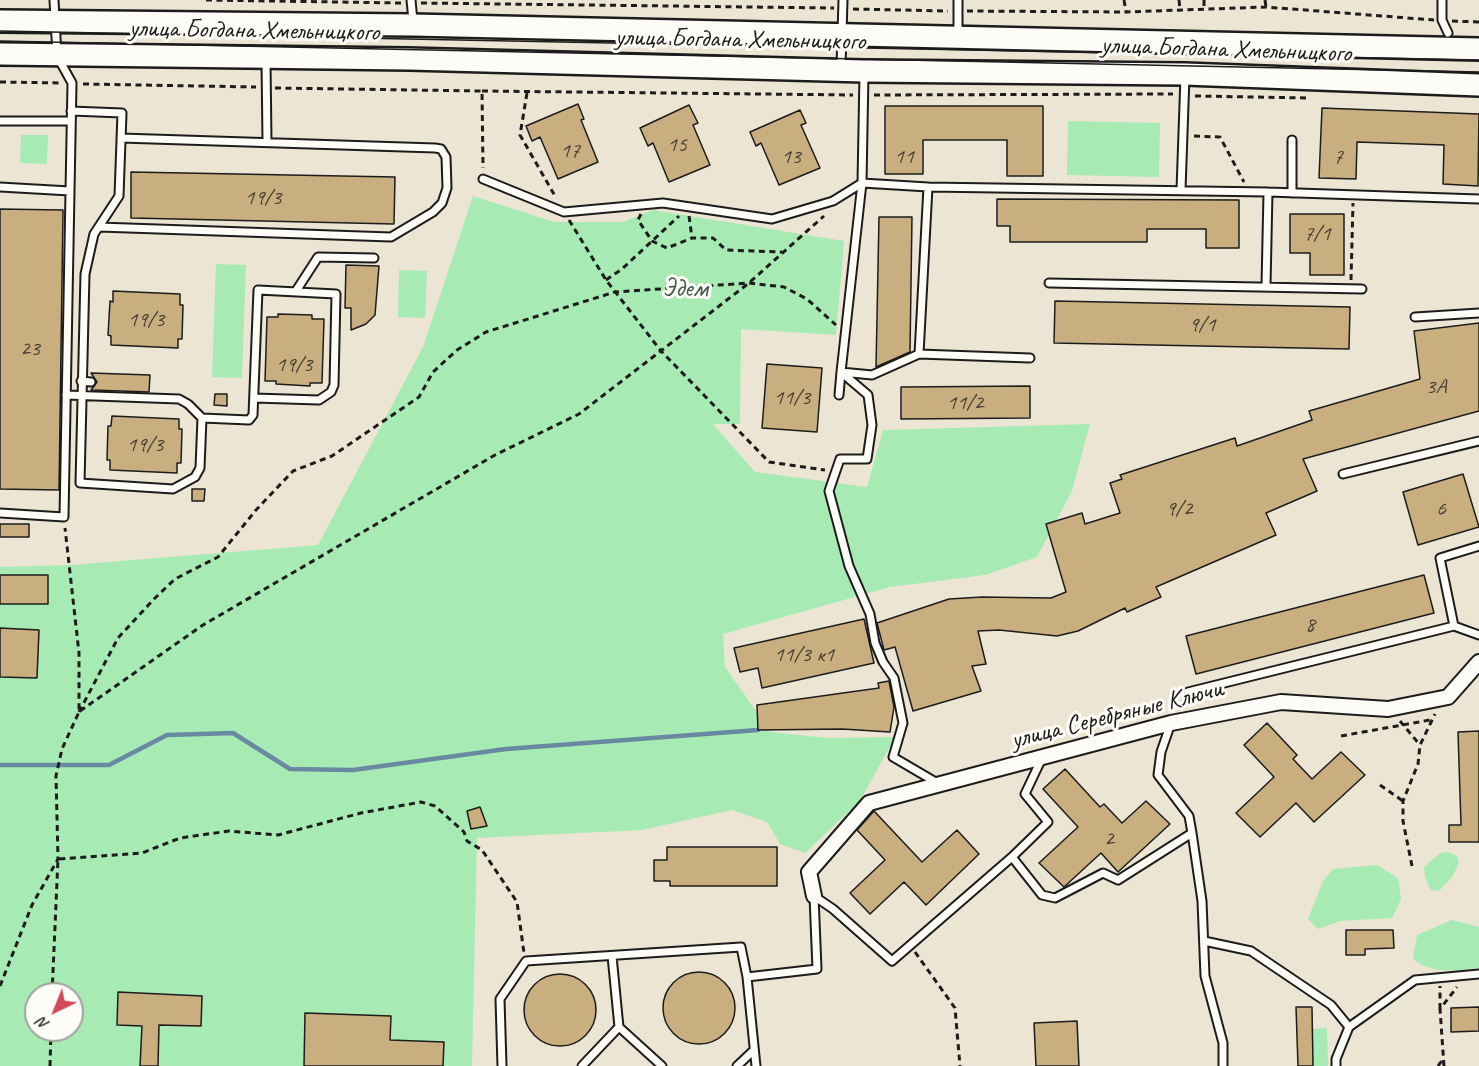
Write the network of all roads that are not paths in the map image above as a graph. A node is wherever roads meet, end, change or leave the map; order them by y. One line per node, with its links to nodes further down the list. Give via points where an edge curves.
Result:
1 (54, 0): 7 (lane)
2 (411, 0): 8 (lane)
3 (843, 0): 10 (lane)
4 (958, 0): 11 (lane)
5 (1442, 0): 9 (lane, via 1442,20)
6 (0, 21): 7 (highway, улица Богдана Хмельницкого)
7 (55, 21): 8 (highway, улица Богдана Хмельницкого); 14 (lane)
8 (413, 25): 10 (highway, улица Богдана Хмельницкого)
9 (1448, 33)
10 (842, 35): 11 (highway, улица Богдана Хмельницкого); 16 (lane)
11 (958, 38): 12 (highway, улица Богдана Хмельницкого)
12 (1479, 49)
13 (0, 54): 14 (highway, улица Богдана Хмельницкого)
14 (57, 56): 15 (highway, улица Богдана Хмельницкого); 20 (lane, via 72,83)
15 (266, 59): 16 (highway, улица Богдана Хмельницкого); 25 (lane)
16 (841, 70): 17 (highway, улица Богдана Хмельницкого)
17 (864, 71): 18 (highway, улица Богдана Хмельницкого); 27 (lane)
18 (1185, 74): 19 (highway, улица Богдана Хмельницкого); 30 (lane)
19 (1479, 85)
20 (71, 111): 22 (lane); 23 (lane, via 122,113)
21 (0, 121): 22 (lane)
22 (71, 121): 31 (lane)
23 (121, 138): 25 (lane); 35 (lane, via 119,196)
24 (1292, 140): 33 (lane)
25 (267, 142): 35 (lane, via 441,149 446,157 447,188 442,203 433,212 391,237)
26 (483, 179): 27 (lane, via 564,212 663,203 772,219 833,201)
27 (862, 183): 29 (lane); 45 (lane)
28 (0, 187): 31 (lane)
29 (928, 187): 30 (lane); 43 (lane)
30 (1181, 190): 32 (lane)
31 (70, 191): 48 (lane)
32 (1268, 192): 33 (lane); 38 (lane)
33 (1292, 193): 34 (lane)
34 (1479, 200)
35 (99, 226): 46 (lane, via 87,256)
36 (374, 258): 40 (lane, via 363,261 318,257)
37 (1049, 283): 38 (lane)
38 (1266, 286): 39 (lane)
39 (1362, 289)
40 (296, 291): 51 (lane, via 258,290); 51 (lane, via 333,292 337,297 333,389 320,400)
41 (1479, 313): 42 (lane)
42 (1415, 317)
43 (919, 354): 44 (lane); 45 (lane, via 872,375)
44 (1030, 358)
45 (841, 372): 49 (lane); 63 (lane, via 868,394 872,425 867,459 840,459 829,491 849,566 870,614 875,643 894,678 903,723 893,757)
46 (81, 381): 47 (lane); 50 (lane)
47 (91, 382)
48 (66, 395): 50 (lane); 55 (lane, via 64,517)
49 (839, 395)
50 (81, 396): 52 (lane, via 178,399); 52 (lane, via 78,479 84,485 172,489 195,477 200,468)
51 (254, 398): 52 (lane, via 253,416 249,420)
52 (202, 418)
53 (1479, 441): 54 (lane)
54 (1343, 474)
55 (0, 513)
56 (1479, 546): 57 (lane, via 1440,558)
57 (1454, 626): 58 (lane); 60 (lane)
58 (1479, 635)
59 (1479, 662): 61 (street, улица Серебряные Ключи, via 1448,697 1388,709 1281,702)
60 (1188, 692)
61 (1171, 723): 62 (street, улица Серебряные Ключи); 64 (lane, via 1158,775 1189,816)
62 (1043, 756): 63 (street, улица Серебряные Ключи); 65 (lane, via 1025,794 1048,822)
63 (941, 785): 66 (street, улица Серебряные Ключи, via 869,803 809,872)
64 (1192, 833): 65 (lane, via 1118,880 1102,873 1055,898 1042,895); 67 (lane)
65 (1012, 857): 66 (lane, via 892,960)
66 (814, 896): 70 (lane, via 817,969)
67 (1204, 941): 72 (lane, via 1251,951 1331,1005); 79 (lane, via 1205,976 1223,1043)
68 (612, 956): 70 (lane, via 741,946); 71 (lane); 74 (lane, via 526,962 500,999)
69 (1479, 974): 72 (lane, via 1415,980)
70 (747, 977): 73 (lane)
71 (619, 1027): 75 (lane); 76 (lane)
72 (1349, 1027): 80 (lane)
73 (754, 1050): 77 (lane); 78 (lane)
74 (502, 1066)
75 (582, 1066)
76 (662, 1066)
77 (737, 1066)
78 (756, 1066)
79 (1223, 1066)
80 (1336, 1066)

